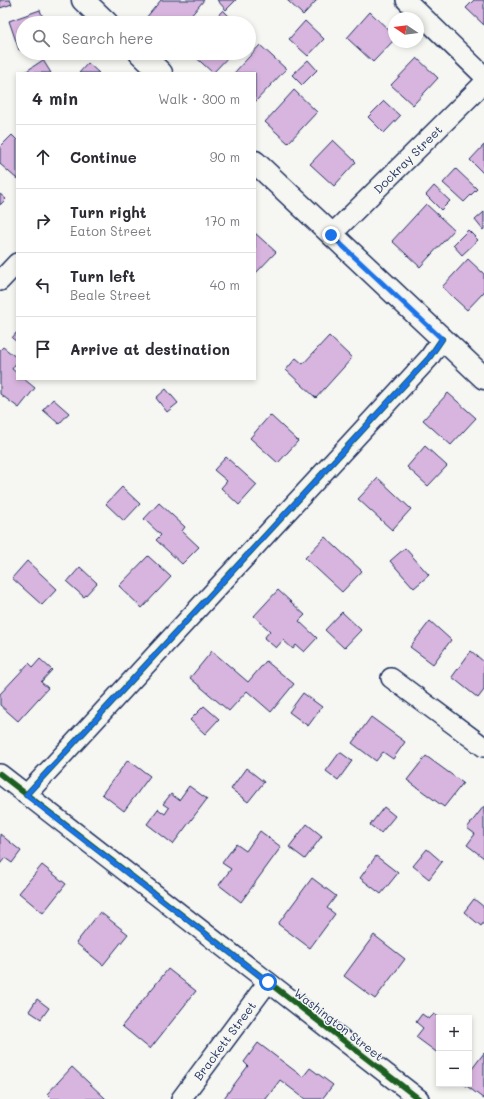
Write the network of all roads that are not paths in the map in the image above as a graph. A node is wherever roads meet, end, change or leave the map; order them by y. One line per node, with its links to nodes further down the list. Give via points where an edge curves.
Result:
1 (83, 0): 3 (main road)
2 (406, 0): 6 (street)
3 (100, 16)
4 (147, 60): 5 (main road)
5 (160, 72)
6 (484, 76)
7 (484, 83): 9 (street, Dockray Street)
8 (256, 163): 9 (main road)
9 (331, 235): 12 (main road)
10 (16, 264): 11 (street)
11 (0, 281)
12 (442, 339): 13 (main road); 17 (street, via 429,358)
13 (484, 378)
14 (391, 678): 15 (street)
15 (484, 748)
16 (0, 774): 17 (street, Washington Street)
17 (26, 795): 18 (street, Washington Street)
18 (268, 982): 19 (street, Brackett Street); 20 (street, Washington Street)
19 (181, 1099)
20 (419, 1099)

